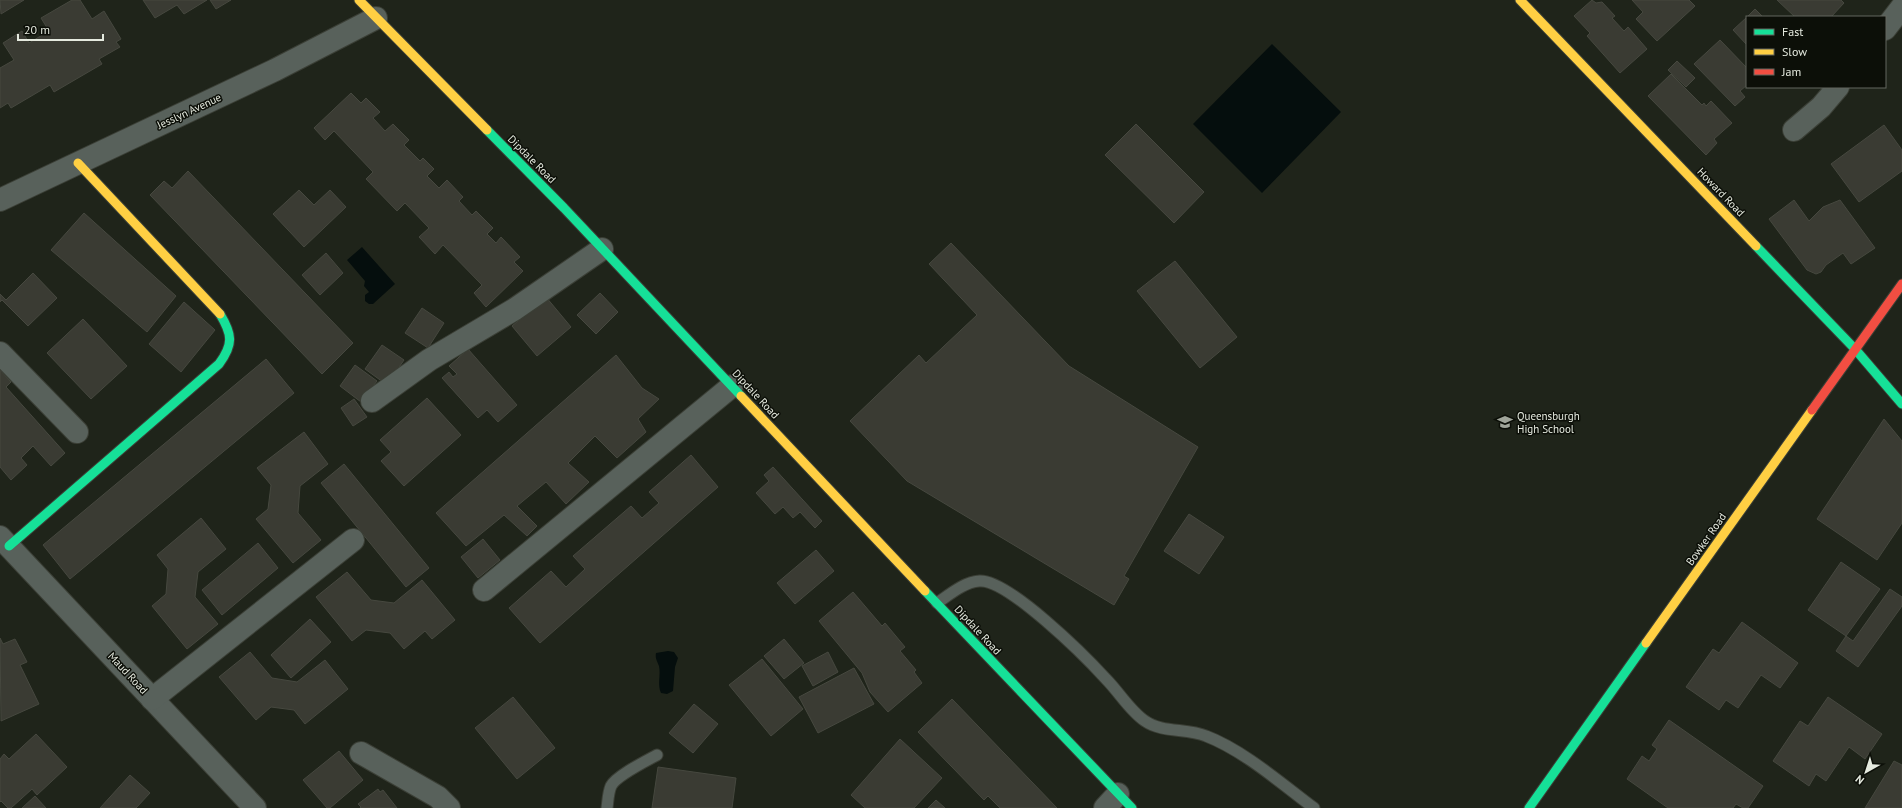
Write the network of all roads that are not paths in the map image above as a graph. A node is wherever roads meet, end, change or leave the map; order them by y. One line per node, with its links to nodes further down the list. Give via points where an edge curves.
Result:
1 (359, 0): 4 (street, Dipdale Road)
2 (1520, 0): 12 (street, Howard Road)
3 (1902, 7): 5 (street)
4 (376, 18): 8 (street, Jesslyn Avenue, via 275,70); 10 (street, Dipdale Road)
5 (1886, 28)
6 (1837, 88): 7 (street, via 1821,107)
7 (1794, 130)
8 (78, 163): 9 (street, Jesslyn Avenue); 19 (street, via 220,314 227,324 232,341 229,351 212,371)
9 (0, 200)
10 (602, 249): 14 (street, Dipdale Road); 15 (street, via 515,309 429,360)
11 (1902, 284): 12 (street, Bowker Road)
12 (1855, 349): 16 (street, Howard Road); 30 (street, Bowker Road)
13 (0, 353): 17 (street)
14 (732, 386): 20 (street); 21 (street, Dipdale Road)
15 (372, 401)
16 (1902, 404)
17 (77, 432)
18 (353, 540): 22 (street)
19 (4, 542): 22 (street, Maud Road)
20 (484, 590)
21 (937, 603): 25 (street, Dipdale Road); 29 (lane, via 973,582 986,581 1001,587 1088,659 1144,720 1157,726 1196,732 1220,743 1276,779)
22 (152, 699): 26 (street, Maud Road)
23 (361, 753): 27 (street, via 438,797)
24 (658, 755): 28 (lane, via 611,785)
25 (1118, 803)
26 (255, 808)
27 (449, 808)
28 (607, 808)
29 (1314, 808)
30 (1529, 808)

